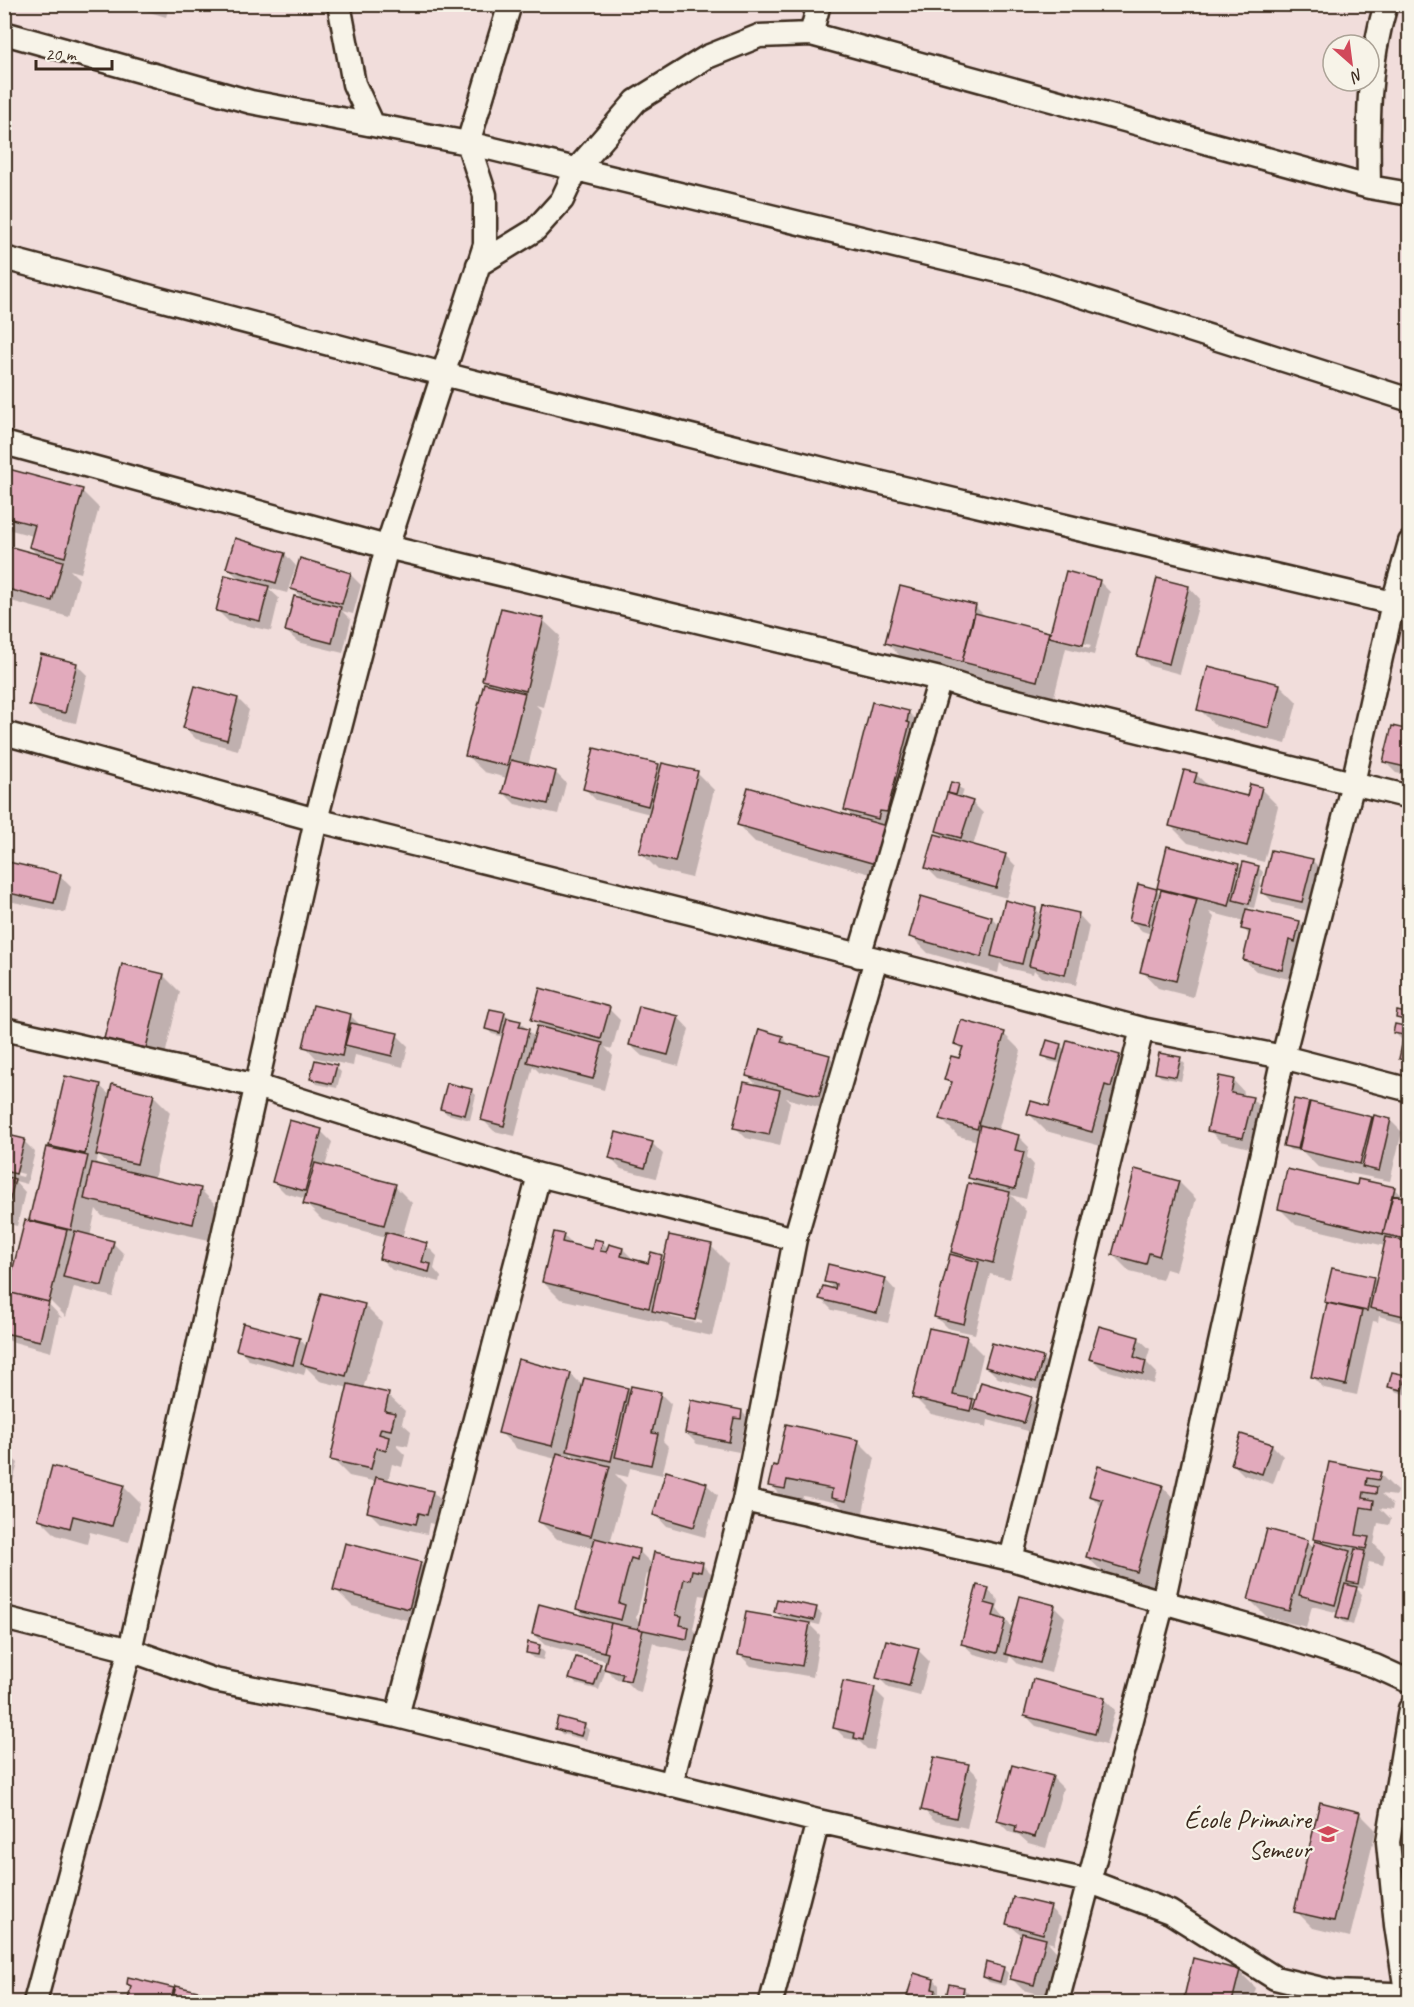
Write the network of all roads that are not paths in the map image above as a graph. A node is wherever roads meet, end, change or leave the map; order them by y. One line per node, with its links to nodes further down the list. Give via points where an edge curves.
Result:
1 (339, 4): 7 (street, via 354,84)
2 (510, 4): 8 (street)
3 (819, 4): 6 (street)
4 (1386, 4): 10 (street, via 1367,99)
5 (4, 33): 7 (street, via 251,102)
6 (811, 34): 9 (street, via 759,36 707,57 636,101); 10 (street)
7 (373, 125): 8 (street)
8 (468, 143): 9 (street); 13 (street, via 485,195 485,245)
9 (576, 170): 13 (street, via 562,200 535,230); 15 (street, via 1019,276)
10 (1369, 187): 11 (street)
11 (1410, 194)
12 (4, 258): 14 (street)
13 (478, 265): 14 (street)
14 (443, 374): 18 (street); 19 (street, via 826,470)
15 (1410, 400)
16 (4, 443): 18 (street)
17 (1410, 542): 19 (street)
18 (387, 548): 20 (street); 24 (street)
19 (1401, 605): 22 (street)
20 (940, 679): 22 (street); 25 (street)
21 (4, 733): 24 (street)
22 (1353, 783): 23 (street); 28 (street)
23 (1410, 797)
24 (316, 820): 25 (street); 29 (street)
25 (868, 957): 27 (street); 32 (street)
26 (4, 1029): 29 (street)
27 (1142, 1029): 28 (street); 34 (street)
28 (1283, 1057): 30 (street); 35 (street)
29 (257, 1086): 31 (street); 37 (street)
30 (1410, 1090)
31 (539, 1175): 32 (street); 40 (street)
32 (795, 1239): 33 (street)
33 (744, 1500): 34 (street); 41 (street)
34 (1011, 1559): 35 (street)
35 (1162, 1602): 38 (street, via 1293,1639); 43 (street)
36 (4, 1618): 37 (street)
37 (130, 1650): 40 (street, via 214,1680); 45 (street)
38 (1410, 1682)
39 (1410, 1708): 44 (street, via 1388,1842)
40 (397, 1716): 41 (street)
41 (671, 1785): 42 (street)
42 (818, 1821): 43 (street); 46 (street)
43 (1088, 1881): 44 (street, via 1170,1912 1275,1978 1334,1992); 47 (street)
44 (1408, 1998)
45 (36, 2002)
46 (771, 2002)
47 (1057, 2002)

